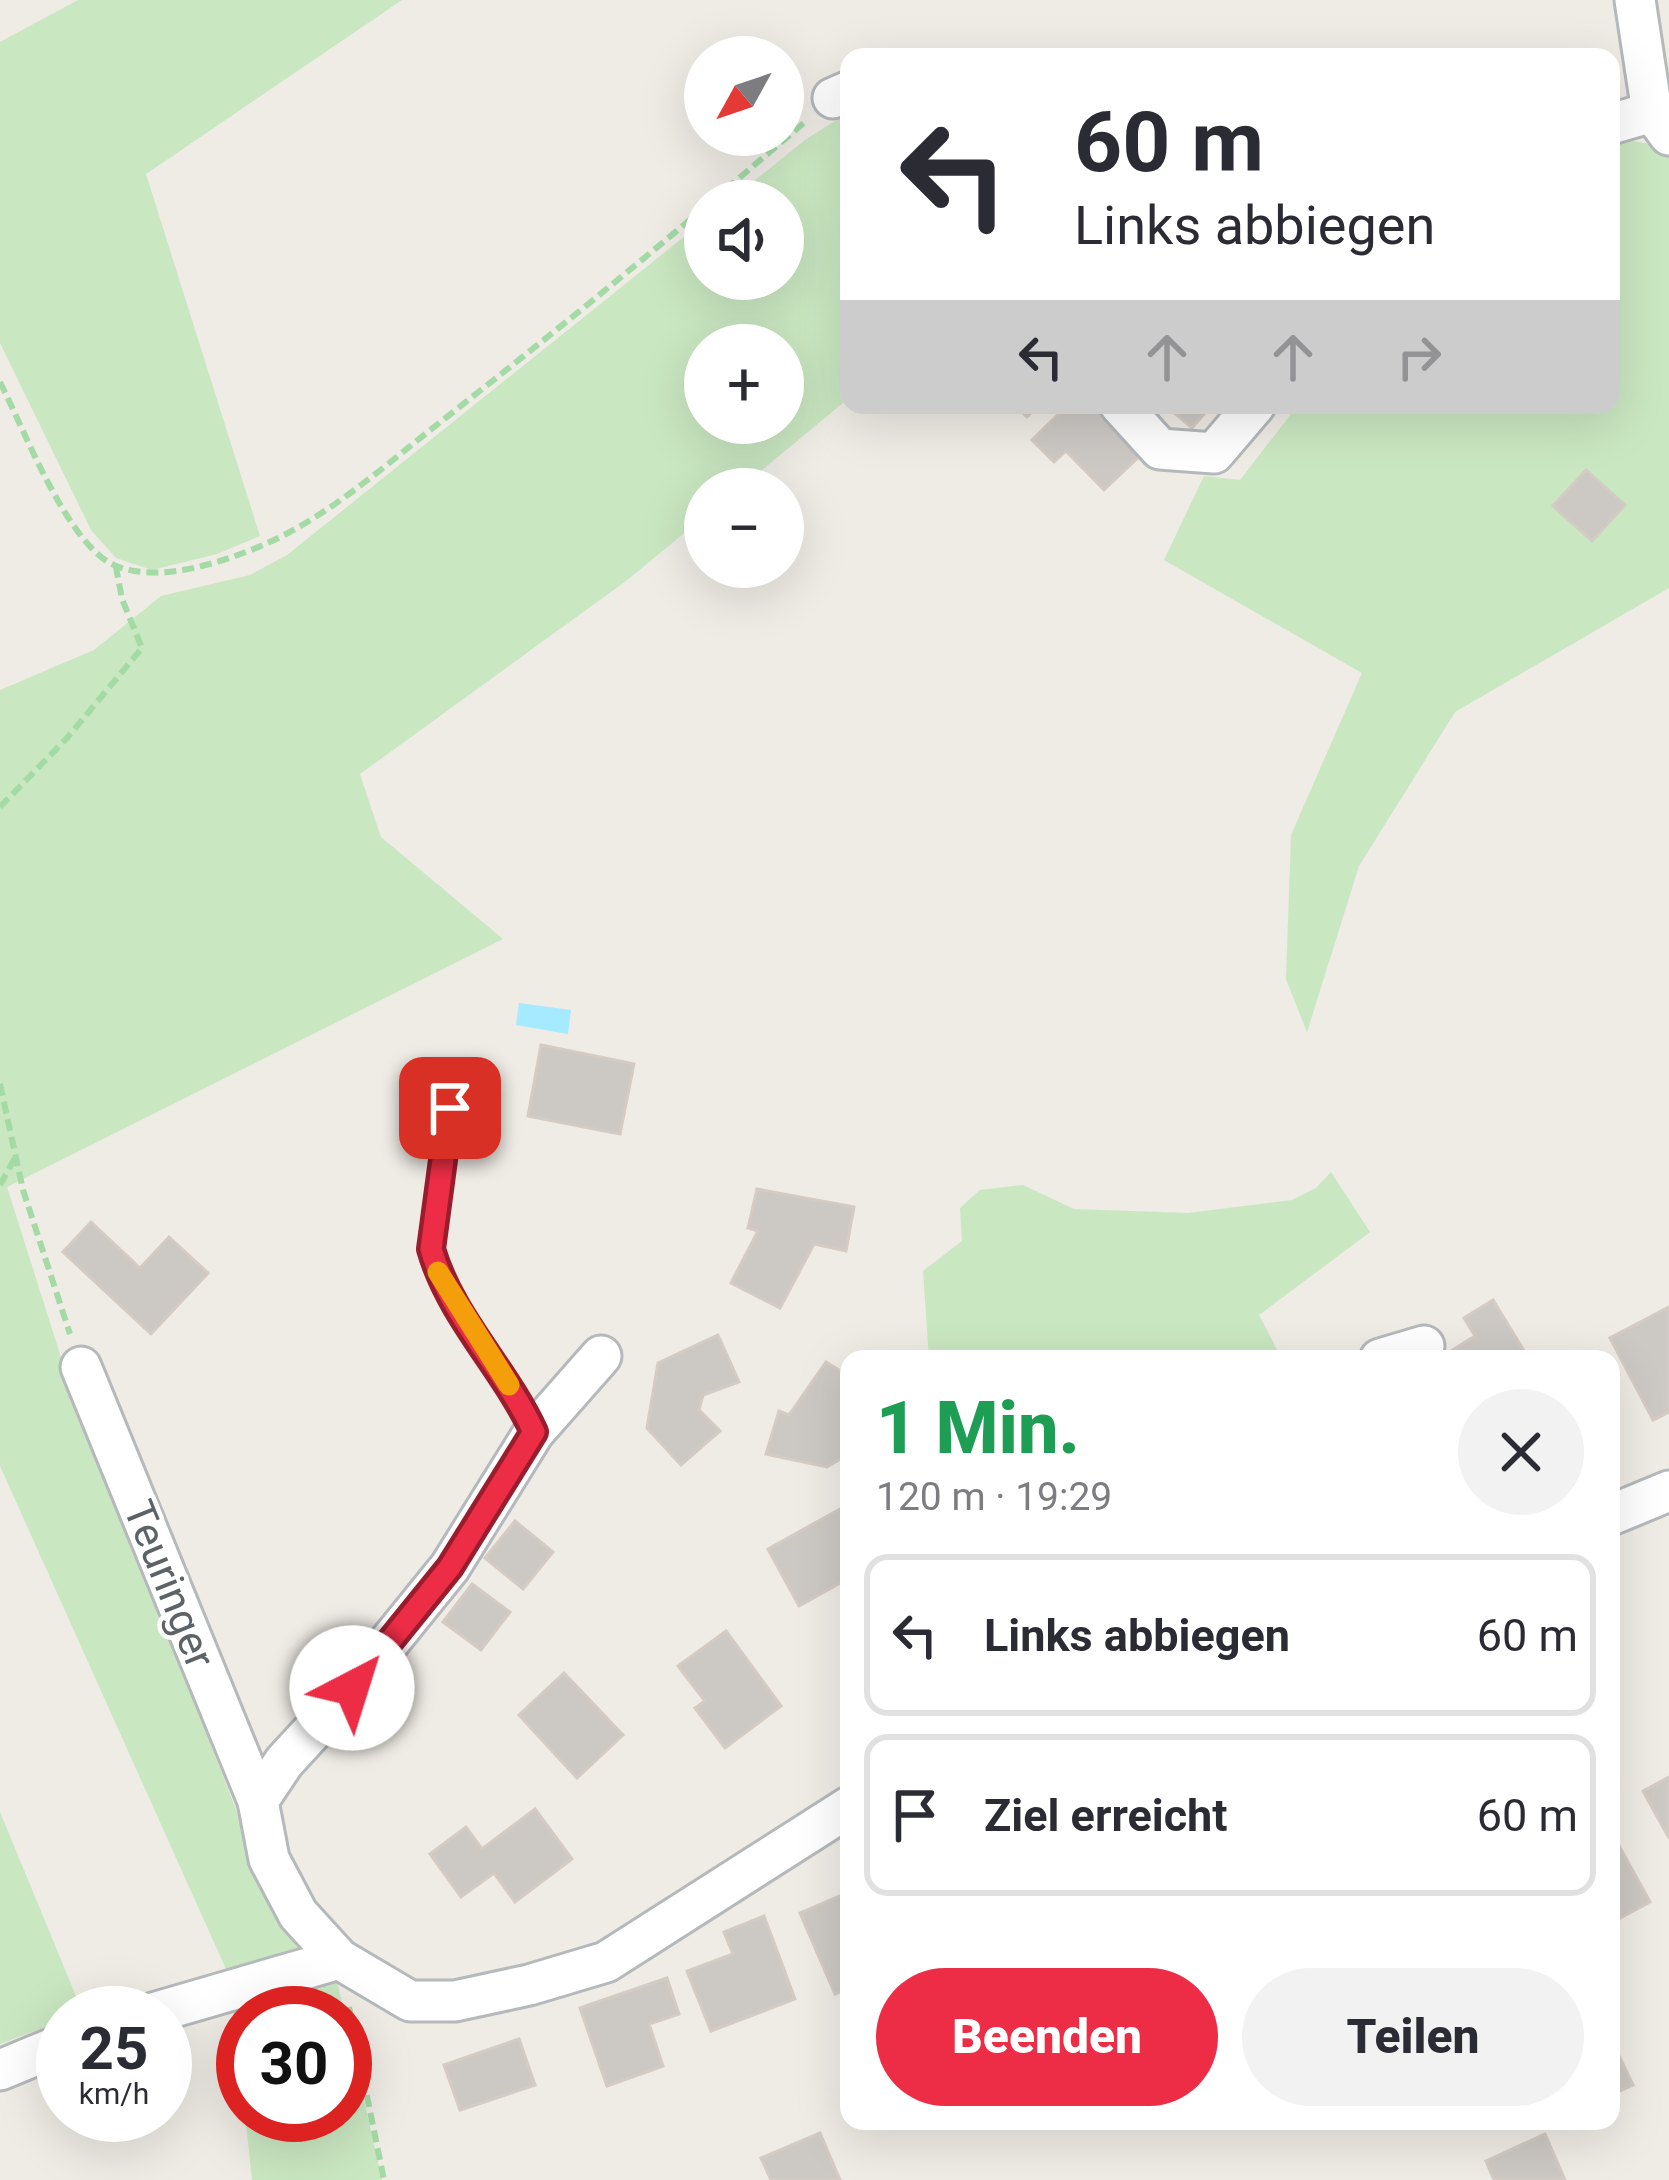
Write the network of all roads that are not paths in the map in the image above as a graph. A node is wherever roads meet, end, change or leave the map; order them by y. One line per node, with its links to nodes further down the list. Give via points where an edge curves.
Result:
1 (1635, 0): 3 (street)
2 (1620, 124): 3 (street)
3 (1660, 124)
4 (1128, 414): 5 (street, via 1160,449 1214,453)
5 (1247, 414)
6 (450, 1108): 11 (lane, via 431,1249 455,1304)
7 (1424, 1346): 8 (street)
8 (1410, 1350)
9 (601, 1356): 11 (street)
10 (81, 1367): 14 (street, Teuringer)
11 (534, 1432): 14 (street, via 450,1567)
12 (1669, 1491): 13 (street)
13 (1620, 1511)
14 (258, 1801): 16 (street, Teuringer, via 269,1858 298,1914)
15 (840, 1814): 16 (street, Teuringer, via 606,1961 529,1985 410,2001)
16 (339, 1959): 17 (street)
17 (192, 2002)
18 (36, 2055): 19 (street)
19 (0, 2070)

